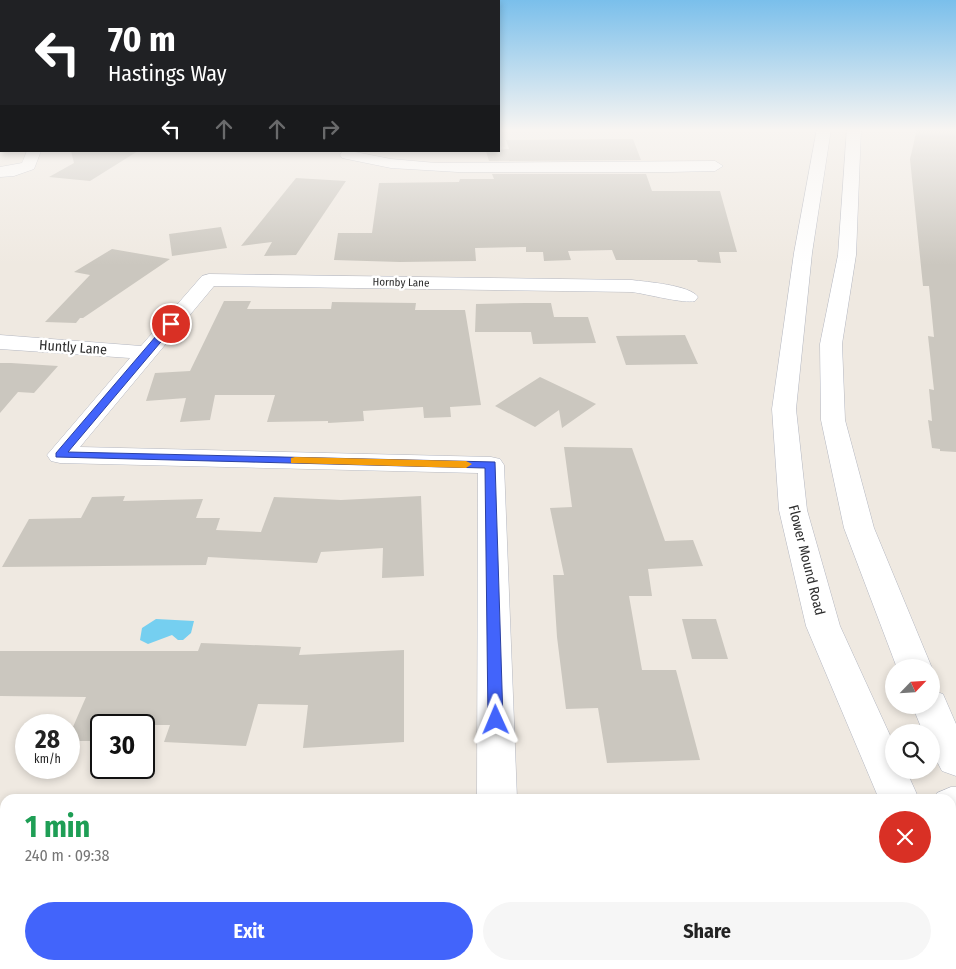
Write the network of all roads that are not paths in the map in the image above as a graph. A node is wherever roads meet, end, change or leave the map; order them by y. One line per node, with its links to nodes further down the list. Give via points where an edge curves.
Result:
1 (816, 174): 10 (street, Flower Mound Road, via 784,409 793,510 823,626)
2 (851, 174): 6 (street, via 847,255 831,344 833,420 859,528)
3 (688, 297): 5 (street, Hornby Lane, via 632,286 209,280)
4 (0, 342): 5 (street, Huntly Lane)
5 (146, 353): 9 (street, via 60,455 491,465)
6 (911, 659)
7 (934, 714): 8 (street)
8 (956, 759)
9 (497, 794)
10 (897, 794)

